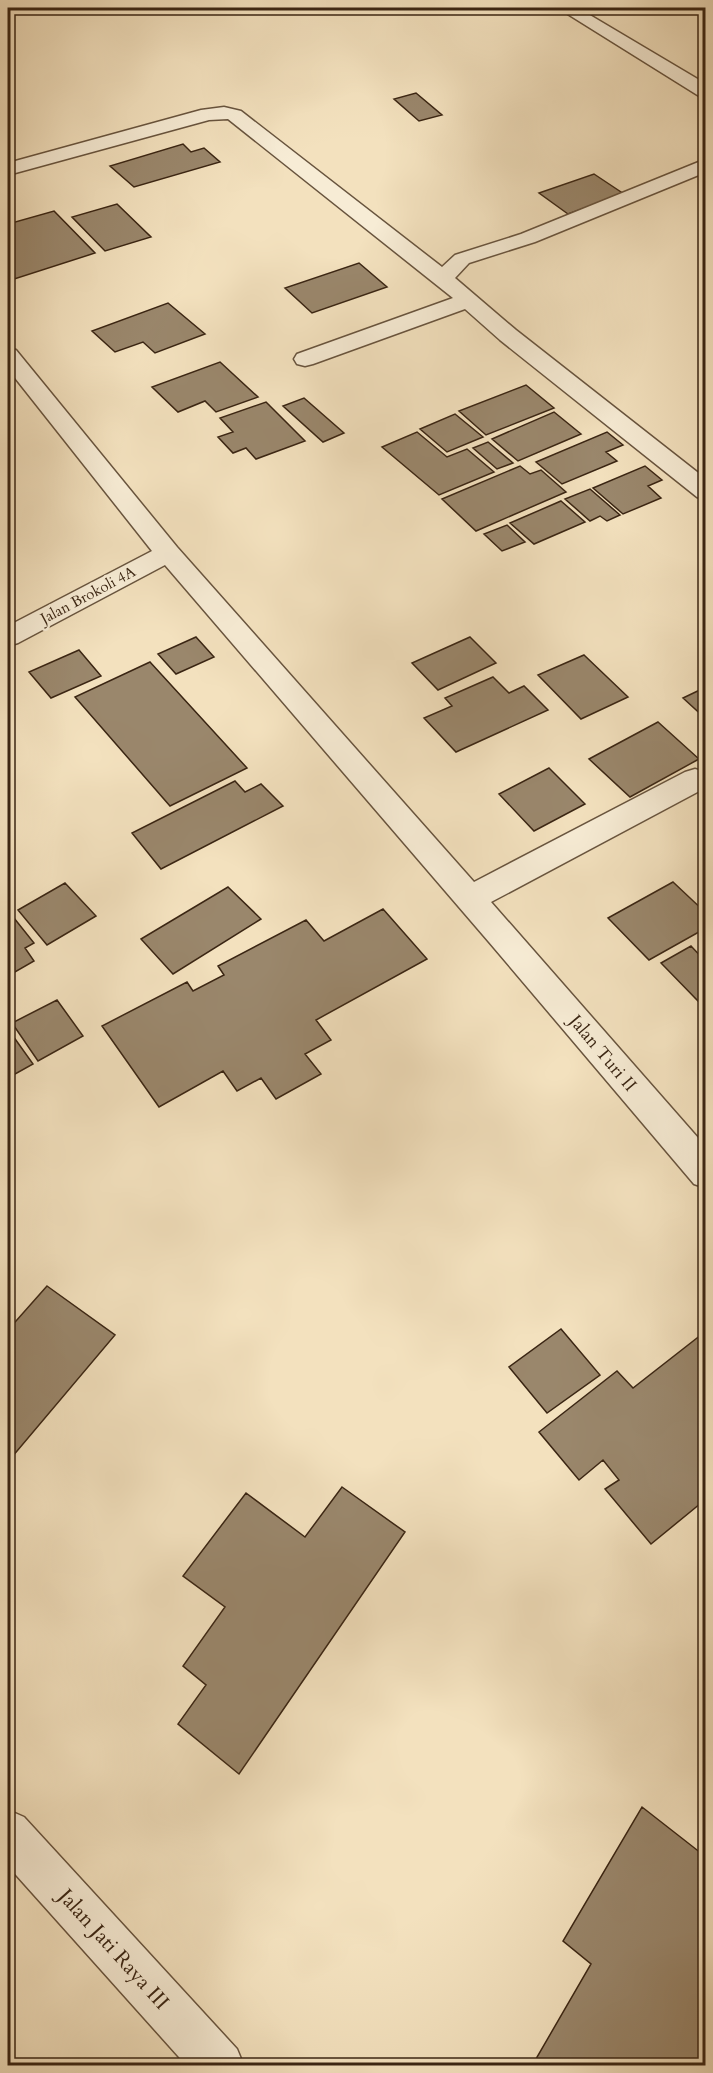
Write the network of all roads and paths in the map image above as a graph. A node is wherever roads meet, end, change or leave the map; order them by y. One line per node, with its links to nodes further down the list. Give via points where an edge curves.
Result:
1 (567, 8): 2 (street)
2 (705, 92)
3 (705, 165): 5 (street, via 528,238 462,259)
4 (8, 169): 5 (street, via 208,114 234,115)
5 (443, 278): 6 (street)
6 (468, 300): 8 (street); 9 (street)
7 (8, 355): 10 (street, Jalan Turi II)
8 (305, 359)
9 (705, 492)
10 (168, 553): 11 (street, Jalan Brokoli 4A); 13 (street, Jalan Turi II)
11 (8, 637)
12 (695, 780): 13 (street)
13 (469, 899): 14 (street, Jalan Turi II)
14 (705, 1173)
15 (8, 1833): 16 (street, Jalan Jati Raya III)
16 (220, 2066)

